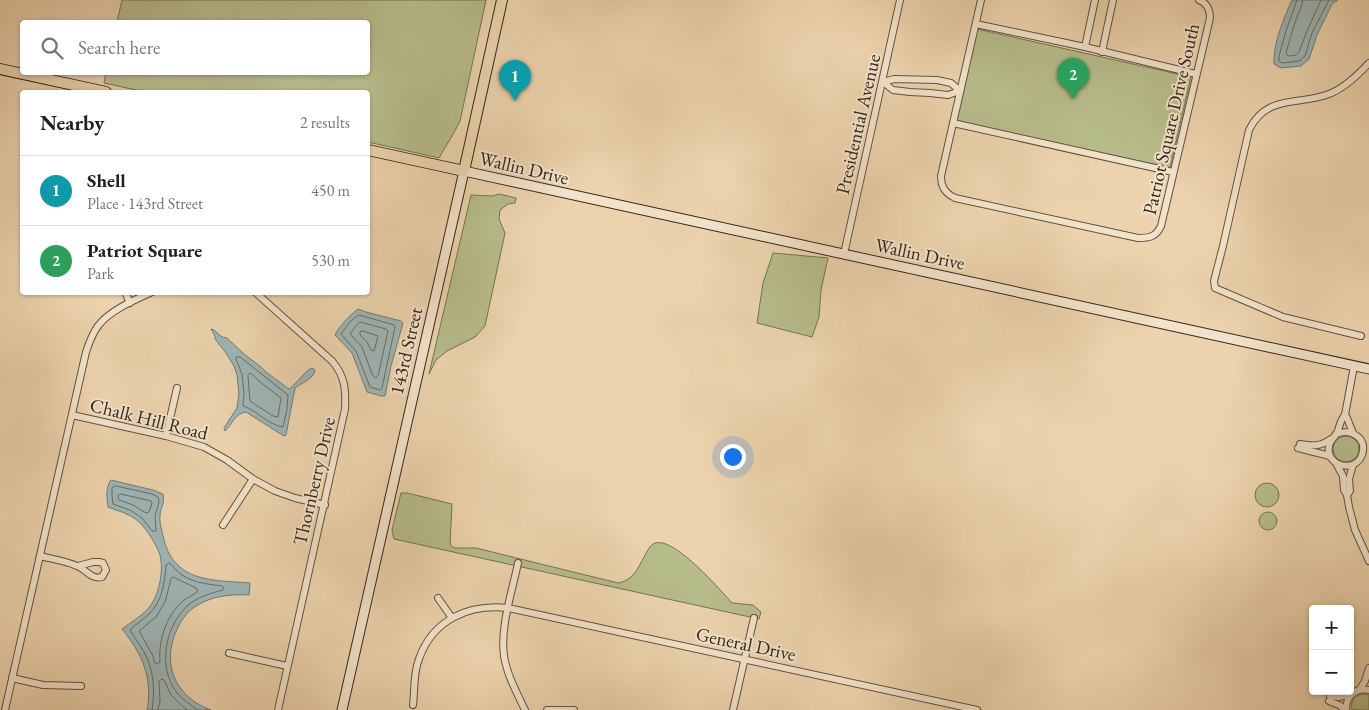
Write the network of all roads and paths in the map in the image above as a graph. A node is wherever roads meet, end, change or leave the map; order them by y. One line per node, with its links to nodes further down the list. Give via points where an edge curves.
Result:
1 (502, 0): 20 (main road, 143rd Street)
2 (900, 0): 15 (street, Presidential Avenue)
3 (981, 0): 7 (street)
4 (1095, 0): 8 (street)
5 (1112, 0): 9 (street)
6 (1199, 0): 13 (street, Patriot Square Drive South, via 1207,7 1210,18)
7 (976, 24): 8 (street); 17 (street)
8 (1085, 48): 9 (street)
9 (1102, 52): 13 (street)
10 (1369, 63): 27 (street, via 1360,74 1337,90 1313,99 1274,105 1253,122 1214,281 1215,288 1283,317)
11 (0, 69): 12 (main road)
12 (20, 73)
13 (1196, 74): 21 (street, Patriot Square Drive South)
14 (28, 75): 16 (main road)
15 (883, 82): 17 (street, via 893,90 948,95); 17 (street, via 894,78 937,80 951,83); 22 (street, Presidential Avenue)
16 (97, 90)
17 (960, 92): 18 (street)
18 (953, 123): 21 (street); 21 (street, Patriot Square Drive South, via 941,183 944,190 955,198 1138,238 1154,236 1158,232)
19 (370, 150): 20 (main road)
20 (464, 171): 22 (main road, Wallin Drive); 68 (main road, 143rd Street)
21 (1173, 172)
22 (844, 254): 28 (main road, Wallin Drive)
23 (126, 295): 26 (street)
24 (146, 295): 26 (street)
25 (258, 295): 45 (street, Thornberry Drive, via 340,370 346,409)
26 (130, 303): 31 (street, via 107,316 91,338)
27 (1362, 336)
28 (1354, 366): 29 (main road, Wallin Drive); 32 (street)
29 (1369, 370)
30 (177, 388): 34 (street)
31 (72, 415): 34 (street, Chalk Hill Road); 47 (street)
32 (1345, 415): 33 (street); 35 (street)
33 (1353, 433): 35 (street, via 1342,432); 36 (street)
34 (166, 436): 43 (street, Chalk Hill Road, via 210,450)
35 (1334, 436): 39 (street, via 1329,444); 39 (street, via 1325,444 1299,446)
36 (1361, 441): 37 (street); 40 (street)
37 (1369, 443)
38 (1369, 453): 40 (street)
39 (1330, 456): 41 (street)
40 (1361, 457): 42 (street)
41 (1336, 464): 42 (street); 44 (street, via 1343,476)
42 (1353, 465): 44 (street)
43 (253, 479): 45 (street, Chalk Hill Road, via 275,491); 46 (street)
44 (1347, 495): 48 (street, via 1355,530)
45 (325, 505): 57 (street, Thornberry Drive)
46 (223, 525)
47 (40, 556): 50 (street); 59 (street)
48 (1369, 560)
49 (518, 563): 52 (street)
50 (78, 566)
51 (438, 598): 53 (street)
52 (508, 608): 53 (street, General Drive, via 479,608); 56 (street, General Drive); 69 (street, via 504,655 507,670)
53 (452, 618): 65 (street, via 426,643 418,659)
54 (754, 618): 56 (street)
55 (230, 653): 57 (street)
56 (744, 659): 72 (street); 73 (street, General Drive)
57 (287, 666): 67 (street, Thornberry Drive)
58 (1369, 668): 61 (street)
59 (12, 678): 60 (street, via 43,685); 66 (street)
60 (81, 686)
61 (1360, 689): 62 (street); 63 (street)
62 (1369, 690)
63 (1354, 693)
64 (1351, 695): 74 (street); 74 (street, via 1330,698)
65 (413, 705)
66 (5, 710)
67 (278, 710)
68 (342, 710)
69 (525, 710)
70 (547, 710): 71 (street)
71 (574, 710)
72 (733, 710)
73 (977, 710)
74 (1346, 710)

